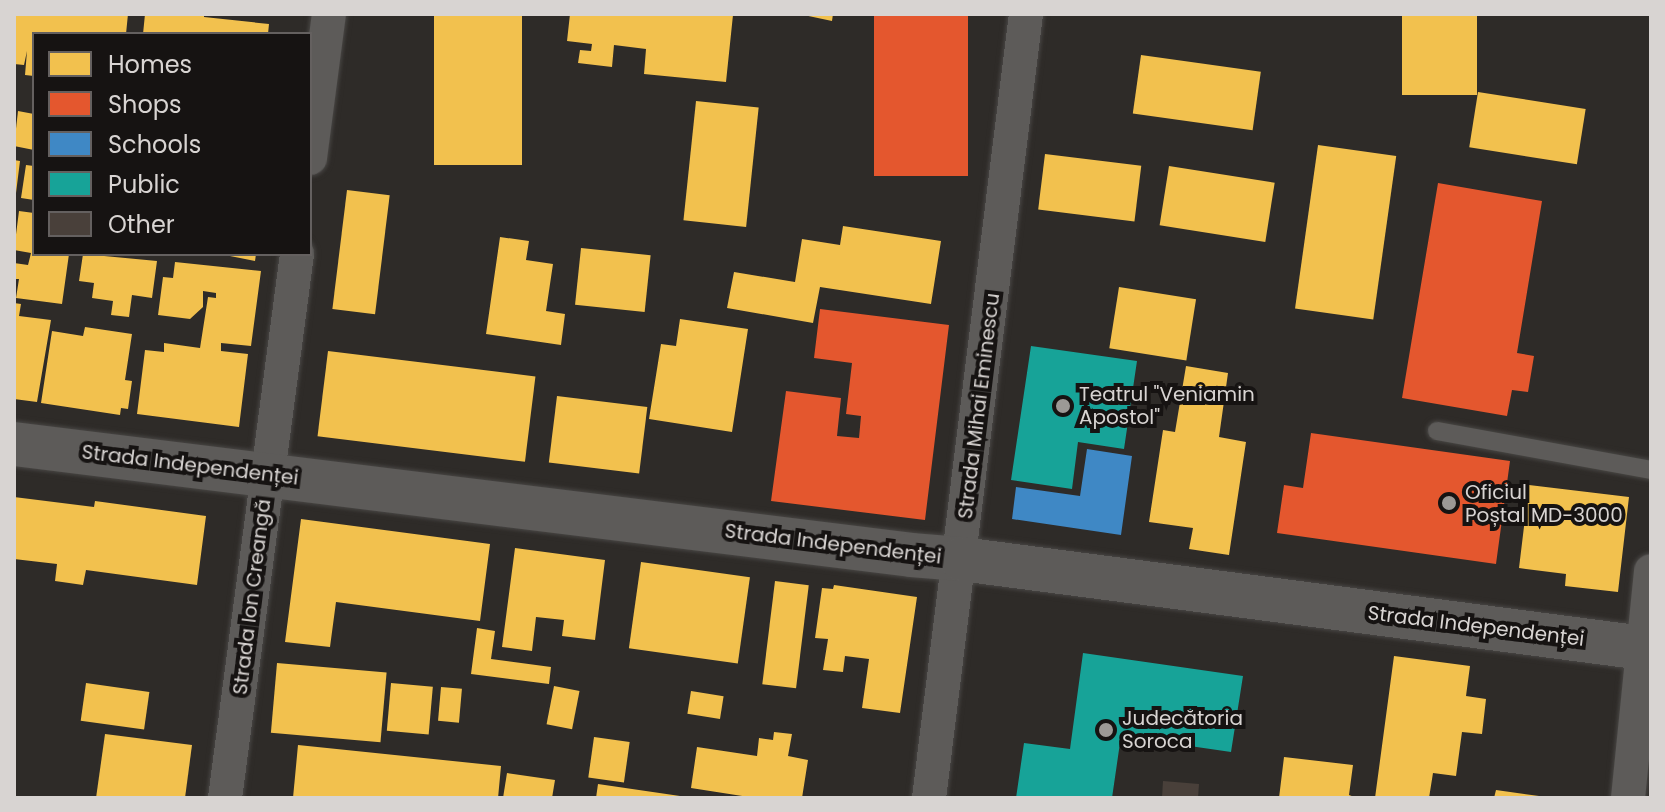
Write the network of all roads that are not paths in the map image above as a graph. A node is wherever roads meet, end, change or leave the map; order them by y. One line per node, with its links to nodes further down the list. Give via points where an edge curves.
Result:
1 (329, 14): 3 (street)
2 (1026, 14): 9 (street, Strada Mihai Eminescu)
3 (312, 143)
4 (297, 256): 8 (street, Strada Ion Creangă)
5 (1437, 431): 7 (lane)
6 (14, 444): 8 (main road, Strada Independenței)
7 (1651, 470)
8 (268, 476): 9 (main road, Strada Independenței); 12 (street, Strada Ion Creangă)
9 (961, 559): 11 (main road, Strada Independenței); 13 (street, Strada Mihai Eminescu)
10 (1651, 571): 11 (street)
11 (1647, 648): 14 (street)
12 (225, 798)
13 (929, 798)
14 (1628, 798)

